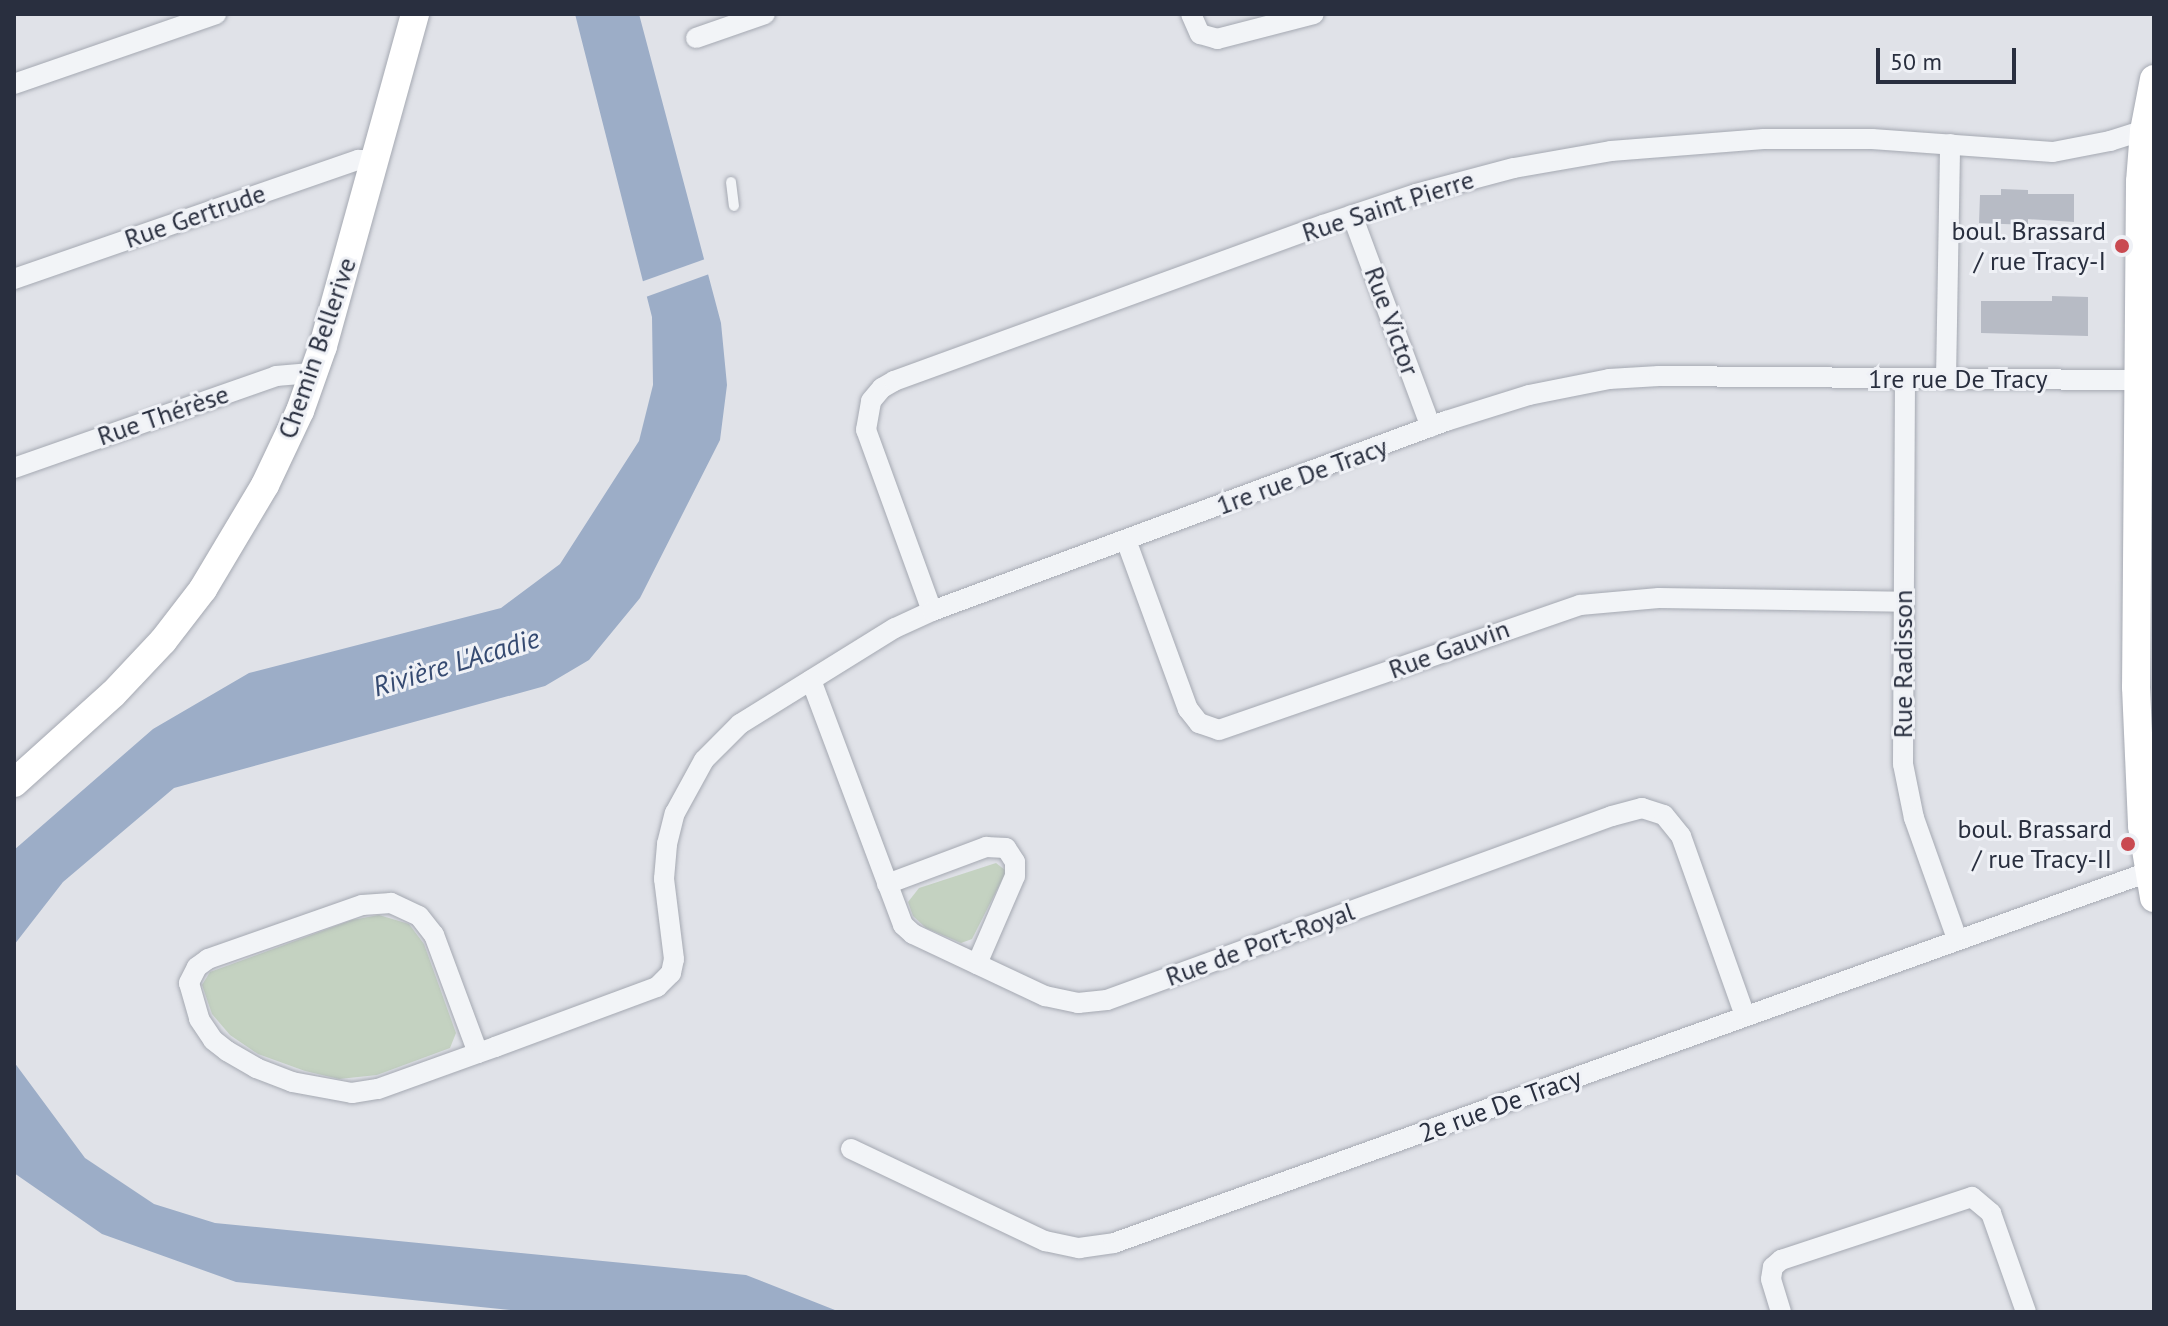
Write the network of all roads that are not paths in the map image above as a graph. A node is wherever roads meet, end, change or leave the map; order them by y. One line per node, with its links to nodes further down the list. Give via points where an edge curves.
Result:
1 (216, 14): 8 (street)
2 (415, 14): 11 (street, Chemin Bellerive)
3 (765, 14): 6 (street)
4 (1191, 14): 5 (street, via 1203,36 1228,38)
5 (1314, 14)
6 (696, 38)
7 (2154, 79): 9 (street)
8 (14, 84)
9 (2149, 129): 10 (street, Rue Saint Pierre, via 2053,152); 19 (street)
10 (1950, 144): 14 (street, Rue Saint Pierre, via 1794,138 1611,151 1499,171); 18 (street)
11 (376, 160): 15 (street, Rue Gertrude, via 358,160); 16 (street, Chemin Bellerive)
12 (731, 182): 13 (lane)
13 (734, 206)
14 (1352, 215): 20 (street, Rue Victor); 24 (street, Rue Saint Pierre, via 894,381 877,393 867,410 866,430)
15 (14, 279)
16 (314, 373): 21 (street, Rue Thérèse, via 276,376); 26 (street, Chemin Bellerive, via 265,485 192,604 131,676)
17 (1905, 379): 18 (street, 1re rue De Tracy); 20 (street, 1re rue De Tracy, via 1609,379 1529,395); 23 (street, Rue Radisson)
18 (1946, 379): 19 (street, 1re rue De Tracy)
19 (2146, 380): 27 (street, via 2139,781)
20 (1431, 427): 22 (street, 1re rue De Tracy)
21 (14, 468)
22 (1126, 540): 23 (street, Rue Gauvin, via 1188,709 1199,723 1219,730 1592,603 1659,598); 24 (street, 1re rue De Tracy)
23 (1904, 602): 29 (street, Rue Radisson, via 1905,779)
24 (932, 611): 25 (street, 1re rue De Tracy)
25 (811, 680): 28 (street, Rue de Port-Royal); 32 (street, 1re rue De Tracy, via 729,732 688,785 670,831 664,868 674,950 671,973 657,987)
26 (14, 783)
27 (2152, 880): 29 (street, 2e rue De Tracy)
28 (887, 884): 30 (street, Rue de Port-Royal, via 908,930); 30 (street, via 986,847 1006,848 1015,862 1015,876)
29 (1957, 939): 31 (street, 2e rue De Tracy)
30 (977, 964): 31 (street, Rue de Port-Royal, via 1057,1000 1097,1002 1642,808 1664,815 1681,836)
31 (1745, 1016): 33 (street, 2e rue De Tracy, via 1102,1246 1045,1241)
32 (478, 1053): 32 (street, via 369,1091 315,1089 256,1068 220,1046 199,1019 189,983 208,959 362,905 391,903 419,916 434,935)
33 (851, 1149)
34 (1781, 1312): 35 (street, via 1771,1279 1781,1260 1972,1197 1991,1213)
35 (2026, 1312)

